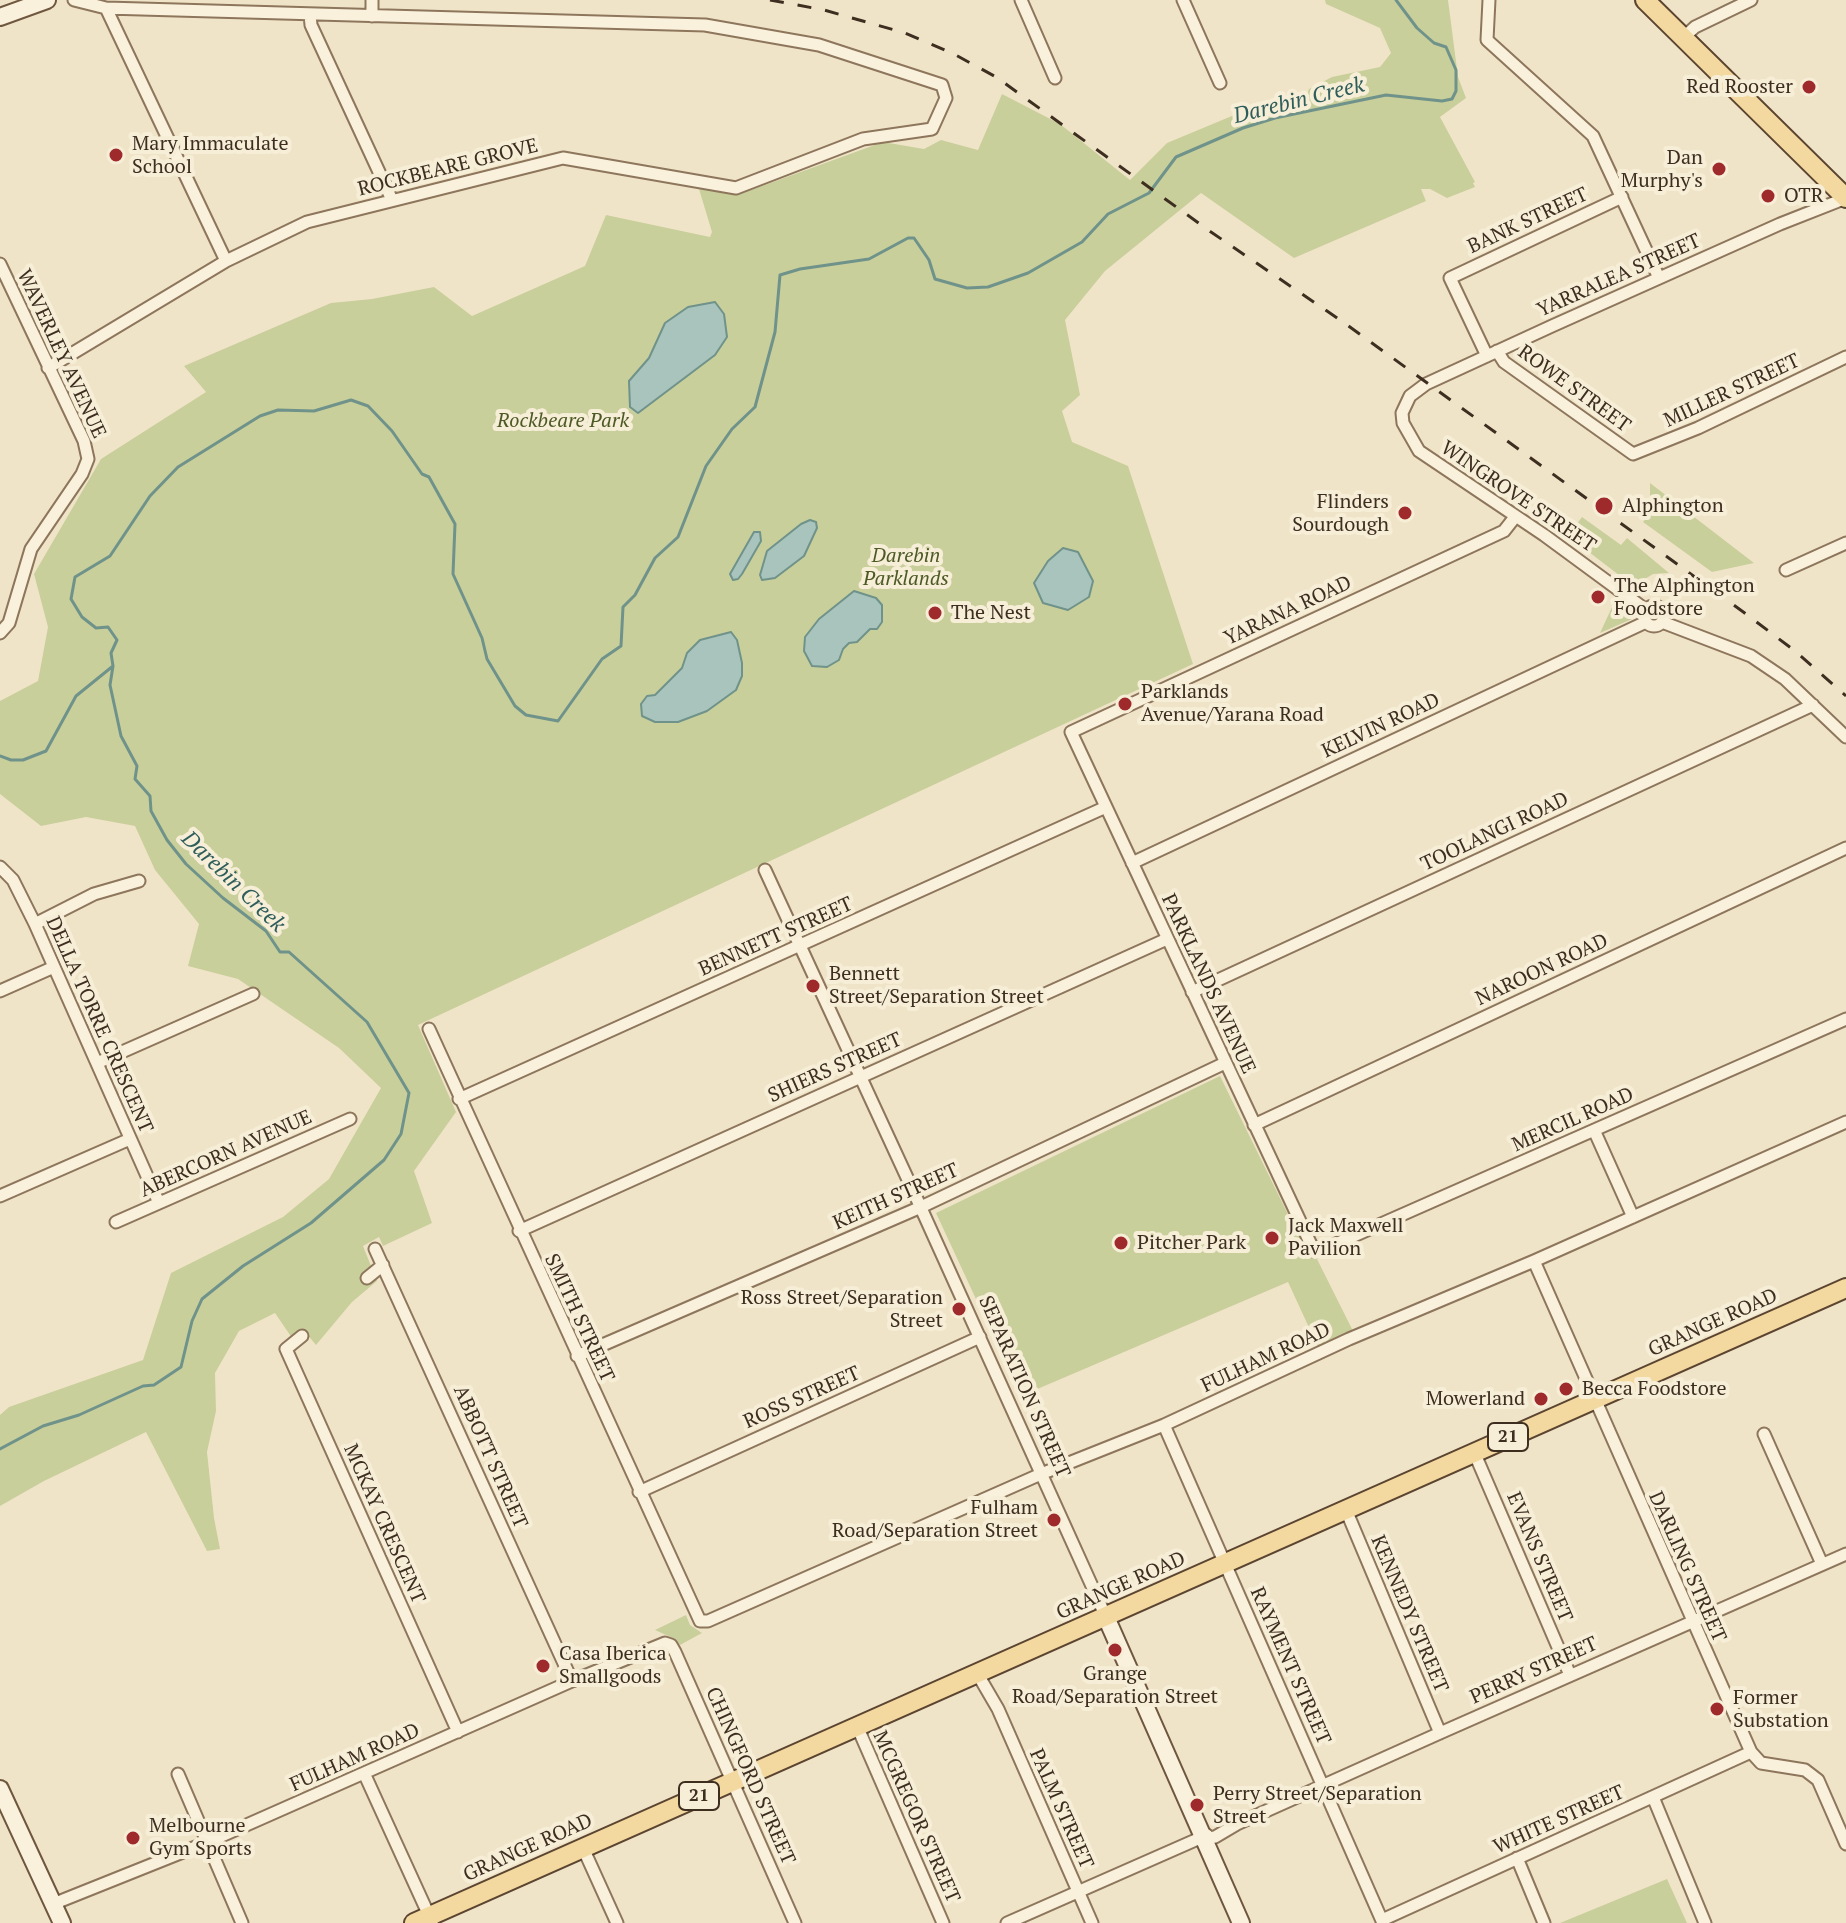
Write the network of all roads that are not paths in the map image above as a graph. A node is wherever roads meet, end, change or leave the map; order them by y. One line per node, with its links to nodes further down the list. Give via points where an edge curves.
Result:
1 (47, 0): 11 (street)
2 (74, 0): 9 (street)
3 (1021, 0): 13 (street)
4 (1183, 0): 14 (street)
5 (1489, 0): 15 (street, via 1487,40 1590,132)
6 (1645, 0): 12 (main road)
7 (1751, 0): 12 (street)
8 (372, 7): 10 (street); 17 (street, ROCKBEARE GROVE, via 705,25 819,45 942,85 946,98 932,129 863,139 736,188 563,158)
9 (106, 8): 10 (street); 18 (street)
10 (310, 15): 17 (street)
11 (0, 17)
12 (1683, 38): 16 (main road)
13 (1055, 78)
14 (1220, 83)
15 (1622, 197): 20 (street, BANK STREET); 21 (street)
16 (1846, 198): 21 (street, YARRALEA STREET)
17 (392, 200): 18 (street, ROCKBEARE GROVE, via 307,222)
18 (226, 261): 24 (street, ROCKBEARE GROVE)
19 (0, 264): 24 (street, WAVERLEY AVENUE)
20 (1450, 278): 22 (street, ROWE STREET)
21 (1659, 278): 22 (street, YARRALEA STREET)
22 (1492, 353): 25 (street, YARRALEA STREET); 26 (street, ROWE STREET)
23 (1846, 357): 26 (street, MILLER STREET)
24 (48, 368): 32 (street, WAVERLEY AVENUE, via 88,459 36,537 9,623)
25 (1410, 396): 27 (street, WINGROVE STREET, via 1403,423 1419,451)
26 (1633, 454)
27 (1515, 517): 30 (street, WINGROVE STREET); 34 (street, YARANA ROAD, via 1504,531)
28 (1846, 543): 29 (street)
29 (1786, 570)
30 (1646, 616): 31 (street, via 1654,626); 31 (street, via 1654,606 1660,608); 38 (street, KELVIN ROAD)
31 (1662, 622): 33 (street, via 1751,656)
32 (0, 633)
33 (1813, 705): 35 (street); 47 (street, TOOLANGI ROAD)
34 (1071, 732): 36 (street, PARKLANDS AVENUE)
35 (1846, 737)
36 (1106, 807): 38 (street, PARKLANDS AVENUE); 44 (street, BENNETT STREET)
37 (1846, 848): 57 (street, NAROON ROAD)
38 (1132, 863): 43 (street, PARKLANDS AVENUE)
39 (0, 867): 42 (street, DELLA TORRE CRESCENT, via 13,880)
40 (765, 870): 44 (street, SEPARATION STREET)
41 (139, 881): 42 (street, via 94,894)
42 (35, 924): 45 (street, DELLA TORRE CRESCENT)
43 (1167, 939): 47 (street, PARKLANDS AVENUE); 53 (street, SHIERS STREET)
44 (801, 946): 53 (street, SEPARATION STREET); 54 (street, BENNETT STREET)
45 (54, 967): 46 (street); 51 (street, DELLA TORRE CRESCENT)
46 (0, 991)
47 (1192, 992): 52 (street, PARKLANDS AVENUE)
48 (253, 994): 51 (street)
49 (1846, 1019): 58 (street, MERCIL ROAD)
50 (429, 1029): 54 (street, SMITH STREET)
51 (97, 1063): 59 (street, DELLA TORRE CRESCENT)
52 (1225, 1063): 57 (street, PARKLANDS AVENUE); 62 (street, KEITH STREET)
53 (861, 1076): 62 (street, SEPARATION STREET); 65 (street, SHIERS STREET)
54 (459, 1099): 65 (street, SMITH STREET)
55 (350, 1119): 61 (street, ABERCORN AVENUE)
56 (1846, 1122): 63 (street, FULHAM ROAD)
57 (1254, 1125): 67 (street, PARKLANDS AVENUE)
58 (1594, 1130): 63 (street); 67 (street, MERCIL ROAD)
59 (130, 1139): 60 (street); 61 (street, DELLA TORRE CRESCENT)
60 (0, 1196)
61 (159, 1203): 64 (street, ABERCORN AVENUE)
62 (921, 1207): 73 (street, SEPARATION STREET); 74 (street, KEITH STREET)
63 (1633, 1217): 68 (street, FULHAM ROAD)
64 (116, 1222)
65 (519, 1231): 74 (street, SMITH STREET)
66 (375, 1249): 69 (street, ABBOTT STREET)
67 (1314, 1251)
68 (1534, 1261): 75 (street, DARLING STREET); 76 (street, FULHAM ROAD)
69 (383, 1265): 70 (street); 91 (street, ABBOTT STREET)
70 (367, 1278)
71 (1846, 1288): 75 (main road, GRANGE ROAD / 21)
72 (302, 1336): 93 (street, MCKAY CRESCENT, via 286,1349)
73 (980, 1337): 79 (street, SEPARATION STREET); 80 (street, ROSS STREET)
74 (577, 1356): 80 (street, SMITH STREET)
75 (1595, 1399): 78 (main road, GRANGE ROAD / 21); 87 (street, DARLING STREET)
76 (1164, 1425): 79 (street, FULHAM ROAD); 83 (street, RAYMENT STREET)
77 (1764, 1434): 84 (street)
78 (1474, 1452): 81 (main road, GRANGE ROAD / 21); 90 (street, EVANS STREET)
79 (1041, 1474): 85 (street, SEPARATION STREET); 86 (street, FULHAM ROAD)
80 (639, 1492): 86 (street, SMITH STREET)
81 (1346, 1510): 83 (main road, GRANGE ROAD / 21); 94 (street, KENNEDY STREET)
82 (1846, 1554): 84 (street, PERRY STREET)
83 (1226, 1563): 85 (main road, GRANGE ROAD / 21); 99 (street, RAYMENT STREET)
84 (1822, 1564): 87 (street, PERRY STREET)
85 (1106, 1617): 89 (main road, GRANGE ROAD / 21); 102 (street, SEPARATION STREET)
86 (700, 1621)
87 (1691, 1621): 90 (street, PERRY STREET); 95 (street, DARLING STREET)
88 (671, 1645): 91 (street, FULHAM ROAD, via 658,1644); 98 (street, CHINGFORD STREET)
89 (981, 1671): 92 (main road, GRANGE ROAD / 21); 107 (street, PALM STREET)
90 (1570, 1675): 94 (street, PERRY STREET)
91 (572, 1681): 93 (street, FULHAM ROAD)
92 (857, 1726): 98 (main road, GRANGE ROAD / 21); 115 (street, MCGREGOR STREET)
93 (458, 1732): 96 (street, FULHAM ROAD)
94 (1440, 1733): 99 (street, PERRY STREET)
95 (1751, 1752): 101 (street, WHITE STREET); 104 (street, via 1761,1763 1805,1770 1818,1780)
96 (364, 1773): 103 (street, FULHAM ROAD); 109 (street)
97 (178, 1774): 103 (street)
98 (732, 1782): 105 (main road, GRANGE ROAD / 21); 114 (street, CHINGFORD STREET)
99 (1323, 1785): 102 (street, PERRY STREET); 110 (street, RAYMENT STREET)
100 (0, 1789): 108 (street)
101 (1653, 1797): 106 (street, WHITE STREET); 120 (street)
102 (1203, 1839): 107 (street, PERRY STREET); 118 (street, SEPARATION STREET)
103 (208, 1842): 108 (street, FULHAM ROAD); 112 (street)
104 (1846, 1844)
105 (583, 1848): 109 (main road, GRANGE ROAD / 21); 113 (street)
106 (1517, 1858): 110 (street, WHITE STREET); 119 (street)
107 (1078, 1892): 116 (street, PERRY STREET); 117 (street, PALM STREET)
108 (53, 1904): 111 (street)
109 (425, 1921)
110 (1383, 1922)
111 (62, 1923)
112 (242, 1923)
113 (617, 1923)
114 (795, 1923)
115 (943, 1923)
116 (1007, 1923)
117 (1092, 1923)
118 (1241, 1923)
119 (1544, 1923)
120 (1705, 1923)

